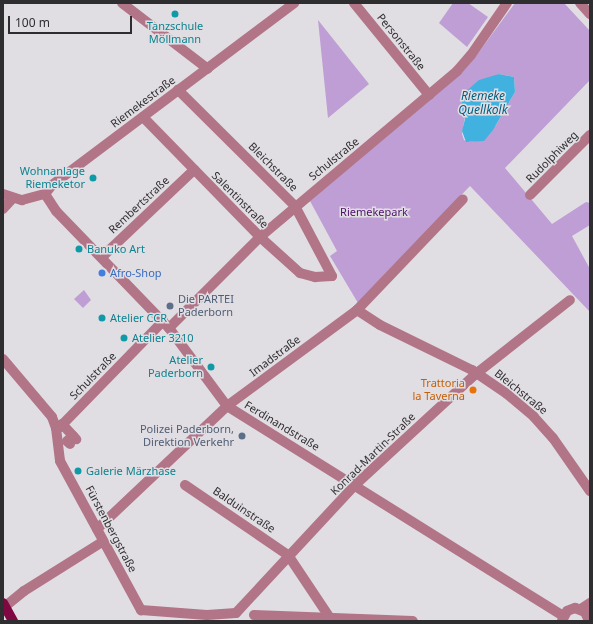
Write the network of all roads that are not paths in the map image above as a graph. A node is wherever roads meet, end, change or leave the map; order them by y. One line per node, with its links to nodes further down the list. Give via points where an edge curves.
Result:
1 (122, 3): 7 (street)
2 (294, 3): 7 (street, Riemekestraße)
3 (354, 3): 9 (street, Personstraße)
4 (507, 3): 9 (street, Schulstraße, via 471,55)
5 (580, 3): 6 (street)
6 (590, 14)
7 (208, 69): 8 (street, Riemekestraße)
8 (178, 90): 10 (street, Riemekestraße); 17 (street, Bleichstraße)
9 (429, 95): 17 (street, Schulstraße)
10 (143, 117): 12 (street, Salentinstraße); 13 (street, Riemekestraße)
11 (590, 135): 14 (street, Rudolphiweg)
12 (194, 170): 19 (street, Salentinstraße); 20 (street, Rembertstraße)
13 (45, 194): 15 (street, Riemekestraße, via 22,200); 20 (street, Ferdinandstraße, via 56,211)
14 (530, 195)
15 (8, 197): 18 (street, Riemekestraße)
16 (463, 199): 23 (street, Imadstraße)
17 (295, 206): 19 (street, Schulstraße); 21 (street, Bleichstraße)
18 (3, 209)
19 (260, 237): 21 (street, Salentinstraße, via 300,273 315,277); 24 (street, Schulstraße)
20 (102, 257): 24 (street, Ferdinandstraße)
21 (332, 276)
22 (570, 300): 26 (street, Bleichstraße)
23 (357, 310): 26 (street, Bleichstraße); 27 (street, Imadstraße)
24 (166, 325): 27 (street, Ferdinandstraße); 28 (street, Schulstraße)
25 (3, 358): 28 (street, Fürstenbergstraße)
26 (477, 373): 31 (street, Konrad-Martin-Straße); 32 (street, Bleichstraße, via 537,420 553,438)
27 (227, 406): 31 (street, Ferdinandstraße); 33 (street, Imadstraße)
28 (59, 426): 29 (street, Fürstenbergstraße); 33 (street, Fürstenbergstraße, via 60,460)
29 (73, 440)
30 (185, 485): 35 (street, Balduinstraße)
31 (355, 485): 35 (street, Konrad-Martin-Straße); 43 (street, Ferdinandstraße)
32 (590, 491)
33 (97, 528): 34 (street, Fürstenbergstraße)
34 (102, 542): 37 (street); 41 (street, Fürstenbergstraße, via 141,610)
35 (288, 555): 39 (street, Konrad-Martin-Straße); 42 (street)
36 (590, 604): 38 (street)
37 (4, 606): 44 (main road)
38 (581, 609): 43 (street, via 571,609); 46 (street, via 587,614)
39 (236, 613): 41 (street, Fürstenbergstraße)
40 (254, 615): 42 (street)
41 (208, 618)
42 (331, 619): 45 (street)
43 (563, 619)
44 (13, 621)
45 (413, 621)
46 (589, 621)

